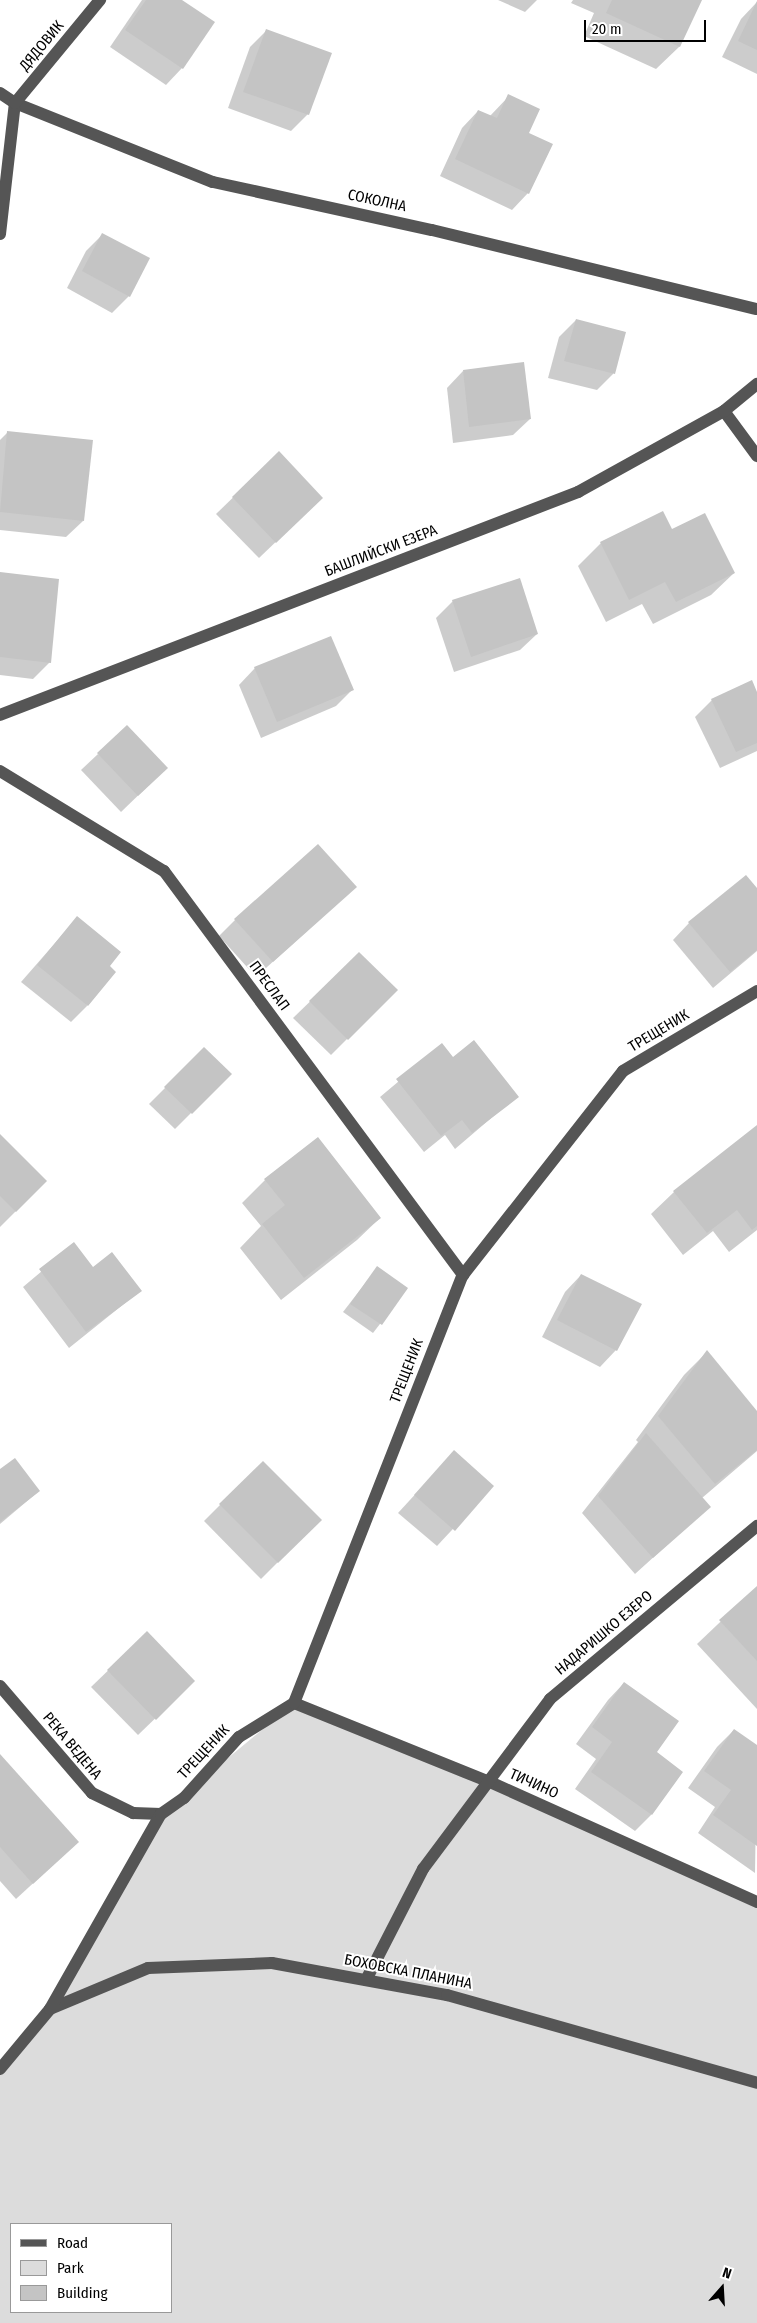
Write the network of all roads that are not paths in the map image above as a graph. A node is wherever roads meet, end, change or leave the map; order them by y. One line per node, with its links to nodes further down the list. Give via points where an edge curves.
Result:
1 (100, 0): 3 (street, ДЯДОВИК)
2 (0, 93): 3 (street, СОКОЛНА)
3 (15, 103): 4 (street); 5 (street, СОКОЛНА, via 213,182 432,230)
4 (0, 234)
5 (757, 309)
6 (757, 384): 7 (street, БАШЛИЙСКИ ЕЗЕРА)
7 (724, 411): 8 (street); 9 (street, БАШЛИЙСКИ ЕЗЕРА, via 578,492)
8 (757, 456)
9 (0, 716)
10 (0, 771): 12 (street, ПРЕСЛАП, via 164,871)
11 (757, 991): 12 (street, ТРЕЩЕНИК, via 624,1071)
12 (463, 1275): 15 (street, ТРЕЩЕНИК)
13 (757, 1526): 16 (street, НАДАРИШКО ЕЗЕРО, via 550,1699)
14 (0, 1686): 17 (street, РЕКА ВЕДЕНА, via 92,1794 133,1813)
15 (294, 1703): 16 (street, ТИЧИНО); 17 (street, ТРЕЩЕНИК, via 239,1737 184,1798)
16 (490, 1782): 18 (street, ТИЧИНО); 19 (street, НАДАРИШКО ЕЗЕРО, via 423,1870)
17 (161, 1814): 20 (street)
18 (757, 1902)
19 (366, 1980): 20 (street, БОХОВСКА ПЛАНИНА, via 272,1963 148,1968); 22 (street, БОХОВСКА ПЛАНИНА, via 447,1995)
20 (50, 2009): 21 (street)
21 (0, 2068)
22 (757, 2083)

